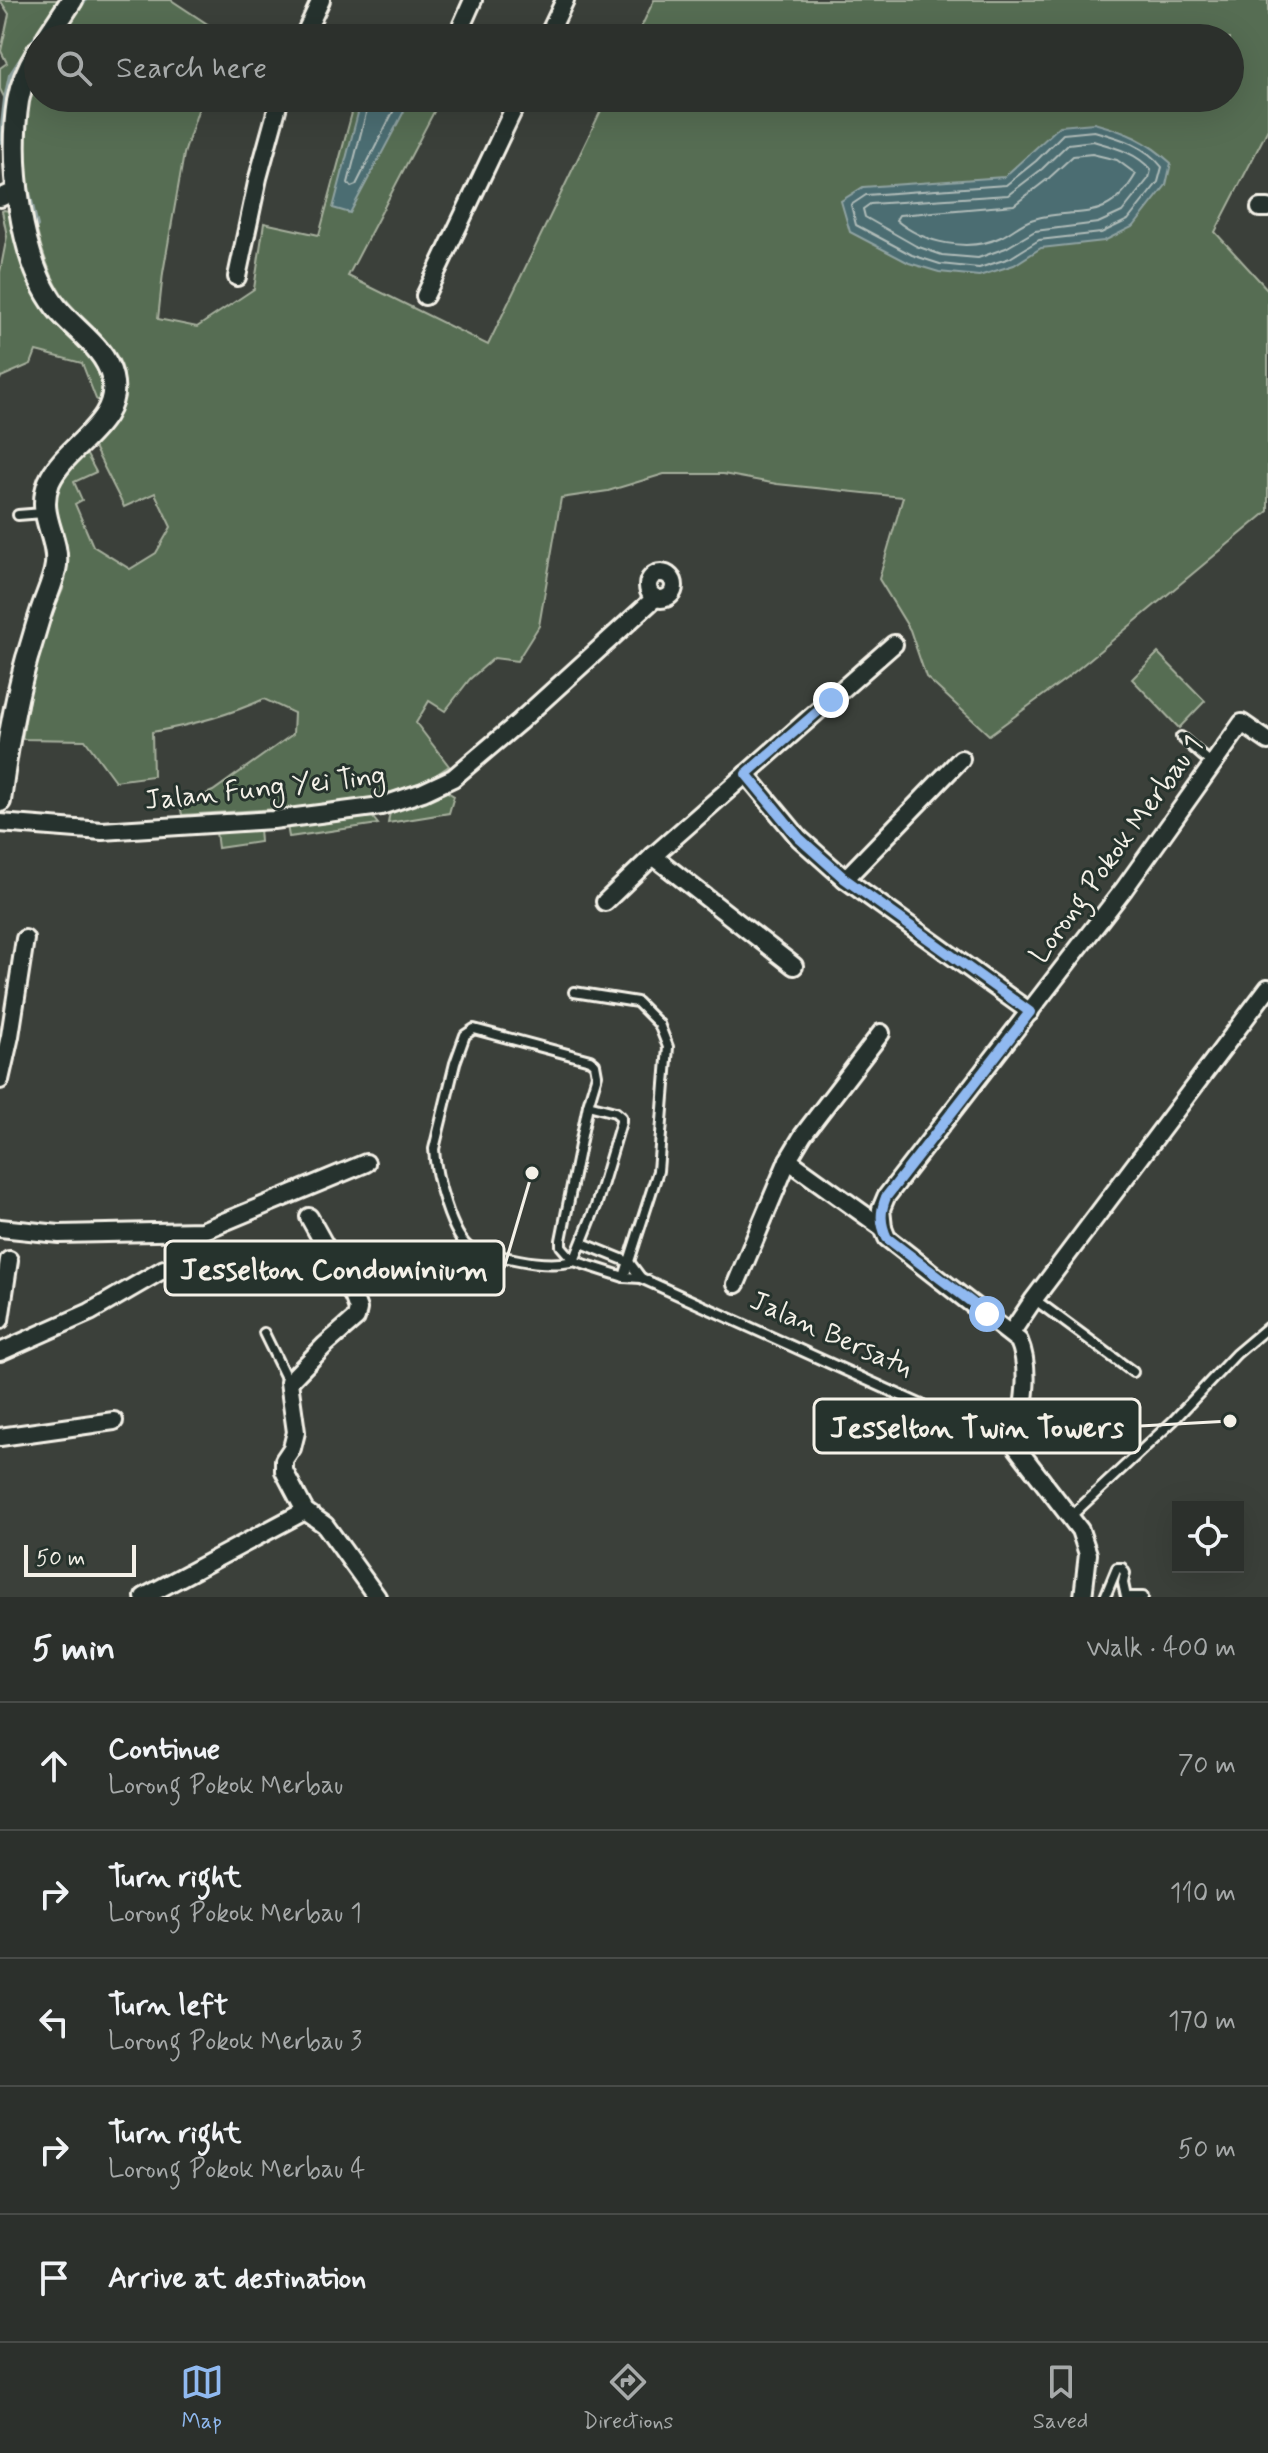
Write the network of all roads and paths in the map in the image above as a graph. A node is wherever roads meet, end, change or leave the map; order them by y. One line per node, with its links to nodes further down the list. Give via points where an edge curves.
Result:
1 (72, 0): 5 (street)
2 (321, 0): 6 (street)
3 (473, 0): 7 (street)
4 (565, 0): 8 (street)
5 (56, 24)
6 (310, 24)
7 (462, 24)
8 (554, 24)
9 (24, 80): 12 (street)
10 (276, 112): 13 (street)
11 (512, 112): 14 (street)
12 (8, 194): 15 (street, via 37,273 56,306 101,354 114,391 105,418 50,481)
13 (237, 277)
14 (425, 296)
15 (44, 513): 16 (lane); 24 (street, via 57,563 8,738)
16 (18, 515)
17 (655, 598): 25 (street, Jalan Fung Yei Ting, via 453,778 423,792 381,806 273,820 102,831)
18 (894, 644): 23 (street)
19 (1181, 737): 22 (lane)
20 (1268, 741): 22 (street, Lorong Pokok Merbau 1, via 1242,723)
21 (961, 759): 27 (street)
22 (1213, 764): 33 (street, Lorong Pokok Merbau 1)
23 (746, 774): 26 (street); 27 (street, via 799,838)
24 (0, 801)
25 (0, 823)
26 (653, 856): 28 (street); 30 (street)
27 (845, 879): 33 (street)
28 (605, 902)
29 (25, 939): 35 (street)
30 (794, 966)
31 (1268, 988): 50 (street)
32 (574, 992): 45 (lane, via 637,1002 659,1024 668,1047 658,1171)
33 (1030, 1012): 41 (street, Lorong Pokok Merbau 1, via 886,1197)
34 (881, 1033): 37 (street)
35 (0, 1080)
36 (588, 1105): 42 (lane, via 615,1112 621,1122); 44 (lane, via 561,1240); 44 (lane, Jalan Bersatu, via 597,1075 590,1060 474,1029 465,1035 455,1063 434,1149 443,1191 465,1246 532,1261)
37 (788, 1160): 41 (street); 49 (street)
38 (366, 1163): 40 (street, via 202,1231 59,1234)
39 (309, 1217): 57 (street, via 358,1309 349,1326)
40 (0, 1228)
41 (883, 1228): 54 (street, via 887,1238)
42 (582, 1243): 44 (lane); 45 (lane)
43 (9, 1260): 51 (street)
44 (574, 1261): 47 (lane, Jalan Bersatu)
45 (629, 1262): 47 (lane); 48 (lane, Jalan Bersatu)
46 (164, 1269): 55 (street, via 90,1312)
47 (624, 1277): 48 (lane, Jalan Bersatu)
48 (641, 1278): 60 (lane, Jalan Bersatu)
49 (736, 1284)
50 (1034, 1299): 54 (street); 56 (lane)
51 (0, 1320)
52 (1268, 1327): 62 (lane)
53 (264, 1333): 57 (lane)
54 (1011, 1333): 60 (street, via 1024,1352 1026,1373)
55 (0, 1352)
56 (1133, 1372)
57 (289, 1382): 61 (street, via 296,1432 284,1471)
58 (114, 1421): 59 (street)
59 (0, 1437)
60 (1017, 1448): 62 (street, Jalan Bersatu)
61 (305, 1511): 63 (street); 64 (street, via 325,1525)
62 (1071, 1516): 65 (street, Jalan Bersatu, via 1088,1554)
63 (144, 1597)
64 (377, 1597)
65 (1083, 1597)
66 (1105, 1597): 67 (lane, via 1114,1573 1122,1568)
67 (1128, 1597): 68 (lane)
68 (1143, 1597)

